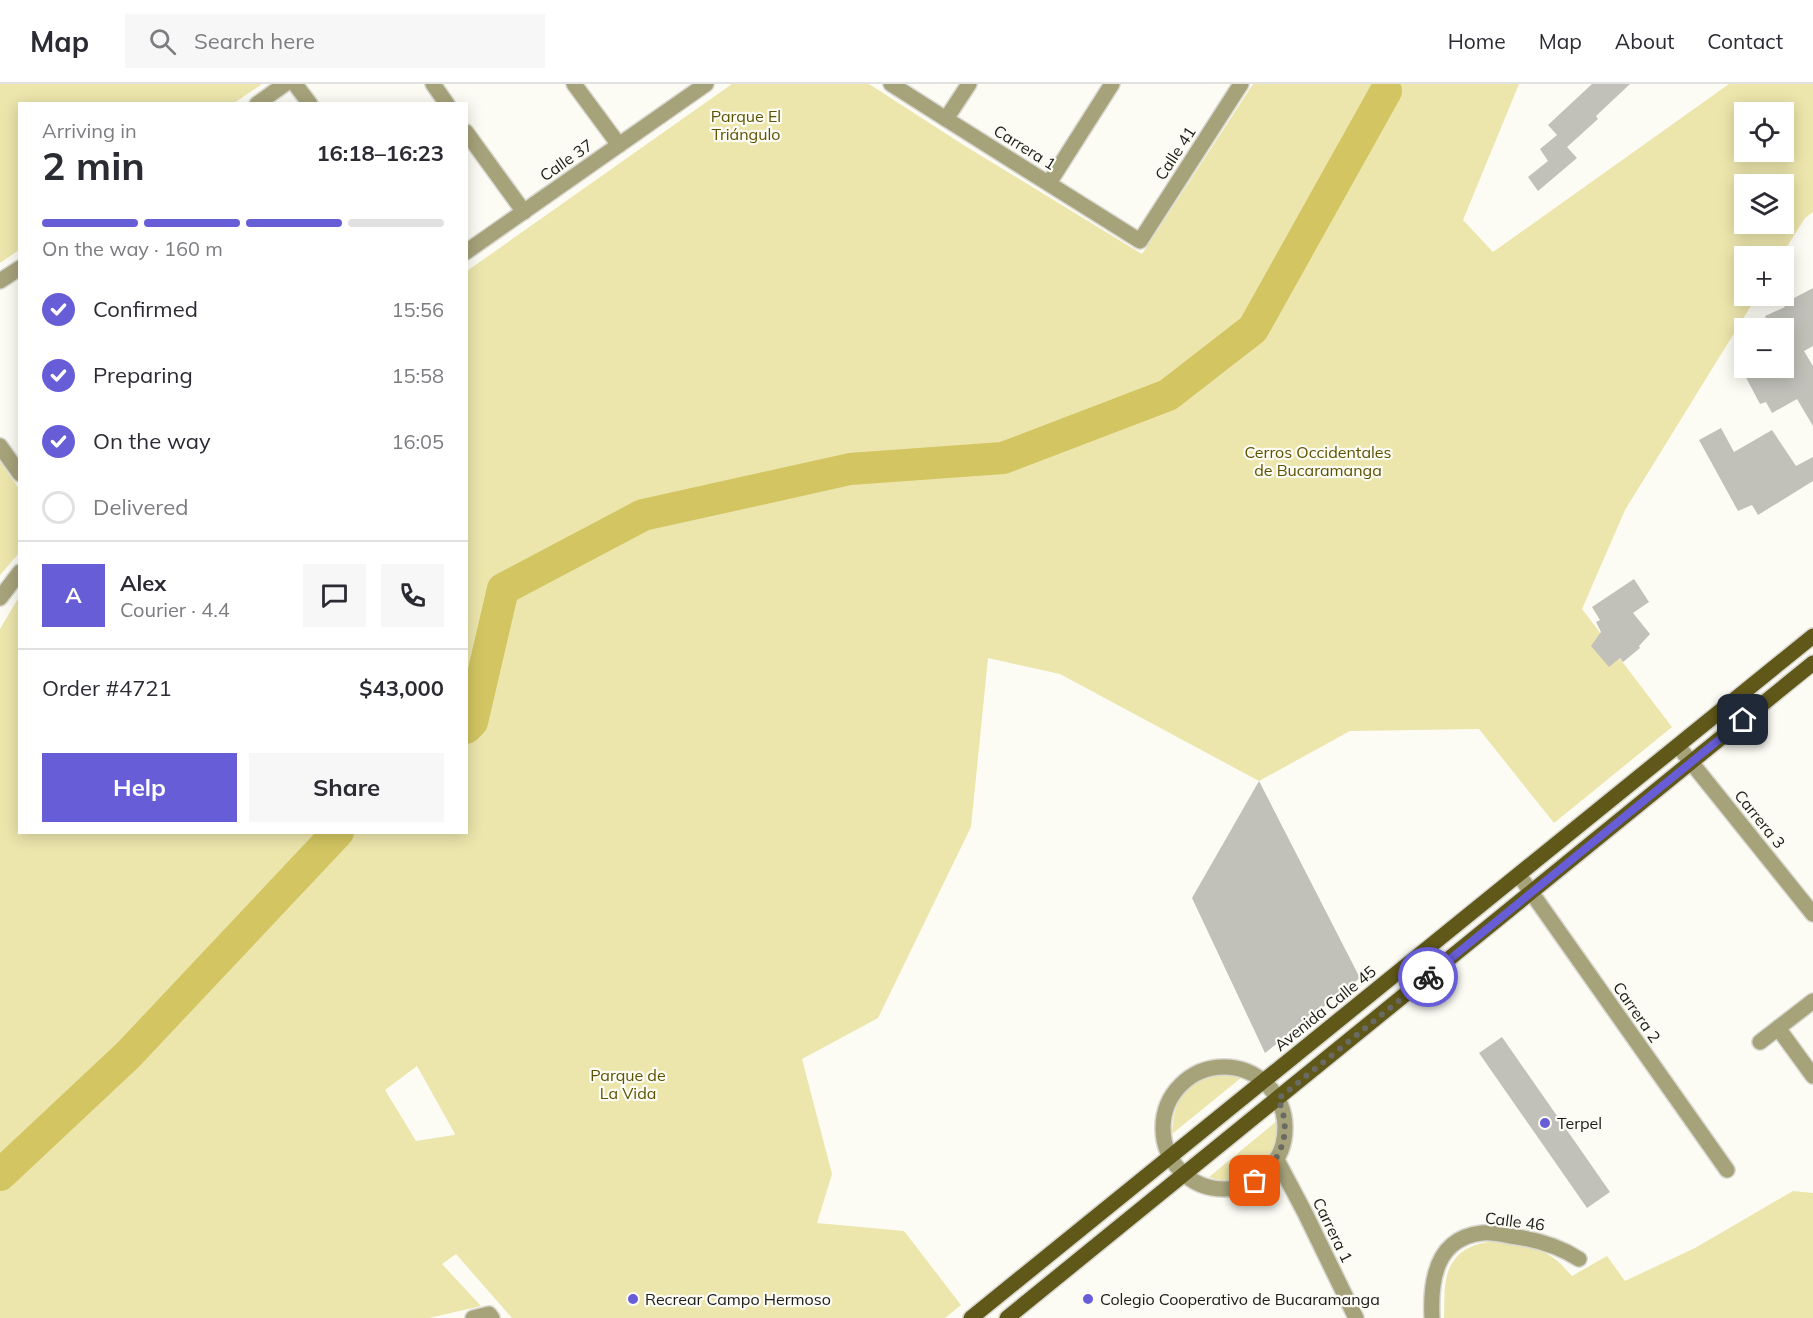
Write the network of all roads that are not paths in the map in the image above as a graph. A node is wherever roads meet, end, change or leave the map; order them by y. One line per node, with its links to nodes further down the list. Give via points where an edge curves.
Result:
1 (285, 84): 12 (street)
2 (295, 84): 13 (street)
3 (433, 84): 14 (street)
4 (574, 84): 17 (street)
5 (694, 84): 11 (street, Calle 37)
6 (706, 84): 11 (street, Calle 37)
7 (891, 84): 15 (street, Carrera 1)
8 (969, 84): 15 (street)
9 (1112, 84): 18 (street)
10 (1240, 84): 20 (street, Calle 41)
11 (686, 98): 17 (street, Calle 37)
12 (260, 102)
13 (308, 102)
14 (446, 102)
15 (946, 119): 18 (street, Carrera 1)
16 (468, 135): 19 (street)
17 (619, 145): 19 (street, Calle 37)
18 (1049, 183): 20 (street, Carrera 1)
19 (524, 212): 21 (street, Calle 37)
20 (1140, 241)
21 (468, 251)
22 (18, 272): 23 (street)
23 (0, 281)
24 (0, 446): 25 (street)
25 (18, 471)
26 (18, 575): 27 (street)
27 (0, 598)
28 (1813, 636): 30 (main road, Avenida Calle 45)
29 (1813, 663): 31 (main road)
30 (1678, 746): 31 (street, Carrera 3); 32 (main road, Avenida Calle 45)
31 (1691, 762): 33 (main road); 34 (street, Carrera 3)
32 (1519, 875): 33 (street, Carrera 2); 39 (main road, Avenida Calle 45)
33 (1531, 893): 40 (main road); 43 (street, Carrera 2)
34 (1813, 914)
35 (1813, 1001): 36 (street)
36 (1778, 1028): 37 (street); 38 (street)
37 (1760, 1042)
38 (1813, 1076)
39 (1263, 1082): 40 (street); 41 (main road, Avenida Calle 45); 41 (street, via 1252,1074 1223,1067 1194,1075 1182,1084 1171,1096 1162,1129)
40 (1278, 1099): 42 (street, via 1285,1128); 44 (main road)
41 (1170, 1157): 44 (street); 48 (main road, Avenida Calle 45)
42 (1276, 1160): 44 (street, via 1255,1181 1225,1190 1209,1188); 50 (street, Carrera 1)
43 (1727, 1170)
44 (1184, 1175): 49 (main road)
45 (1579, 1259): 51 (street, Calle 46, via 1543,1241 1484,1233 1470,1235 1445,1252 1435,1271)
46 (490, 1316): 47 (street)
47 (473, 1318)
48 (971, 1318)
49 (1007, 1318)
50 (1356, 1318)
51 (1432, 1318)

